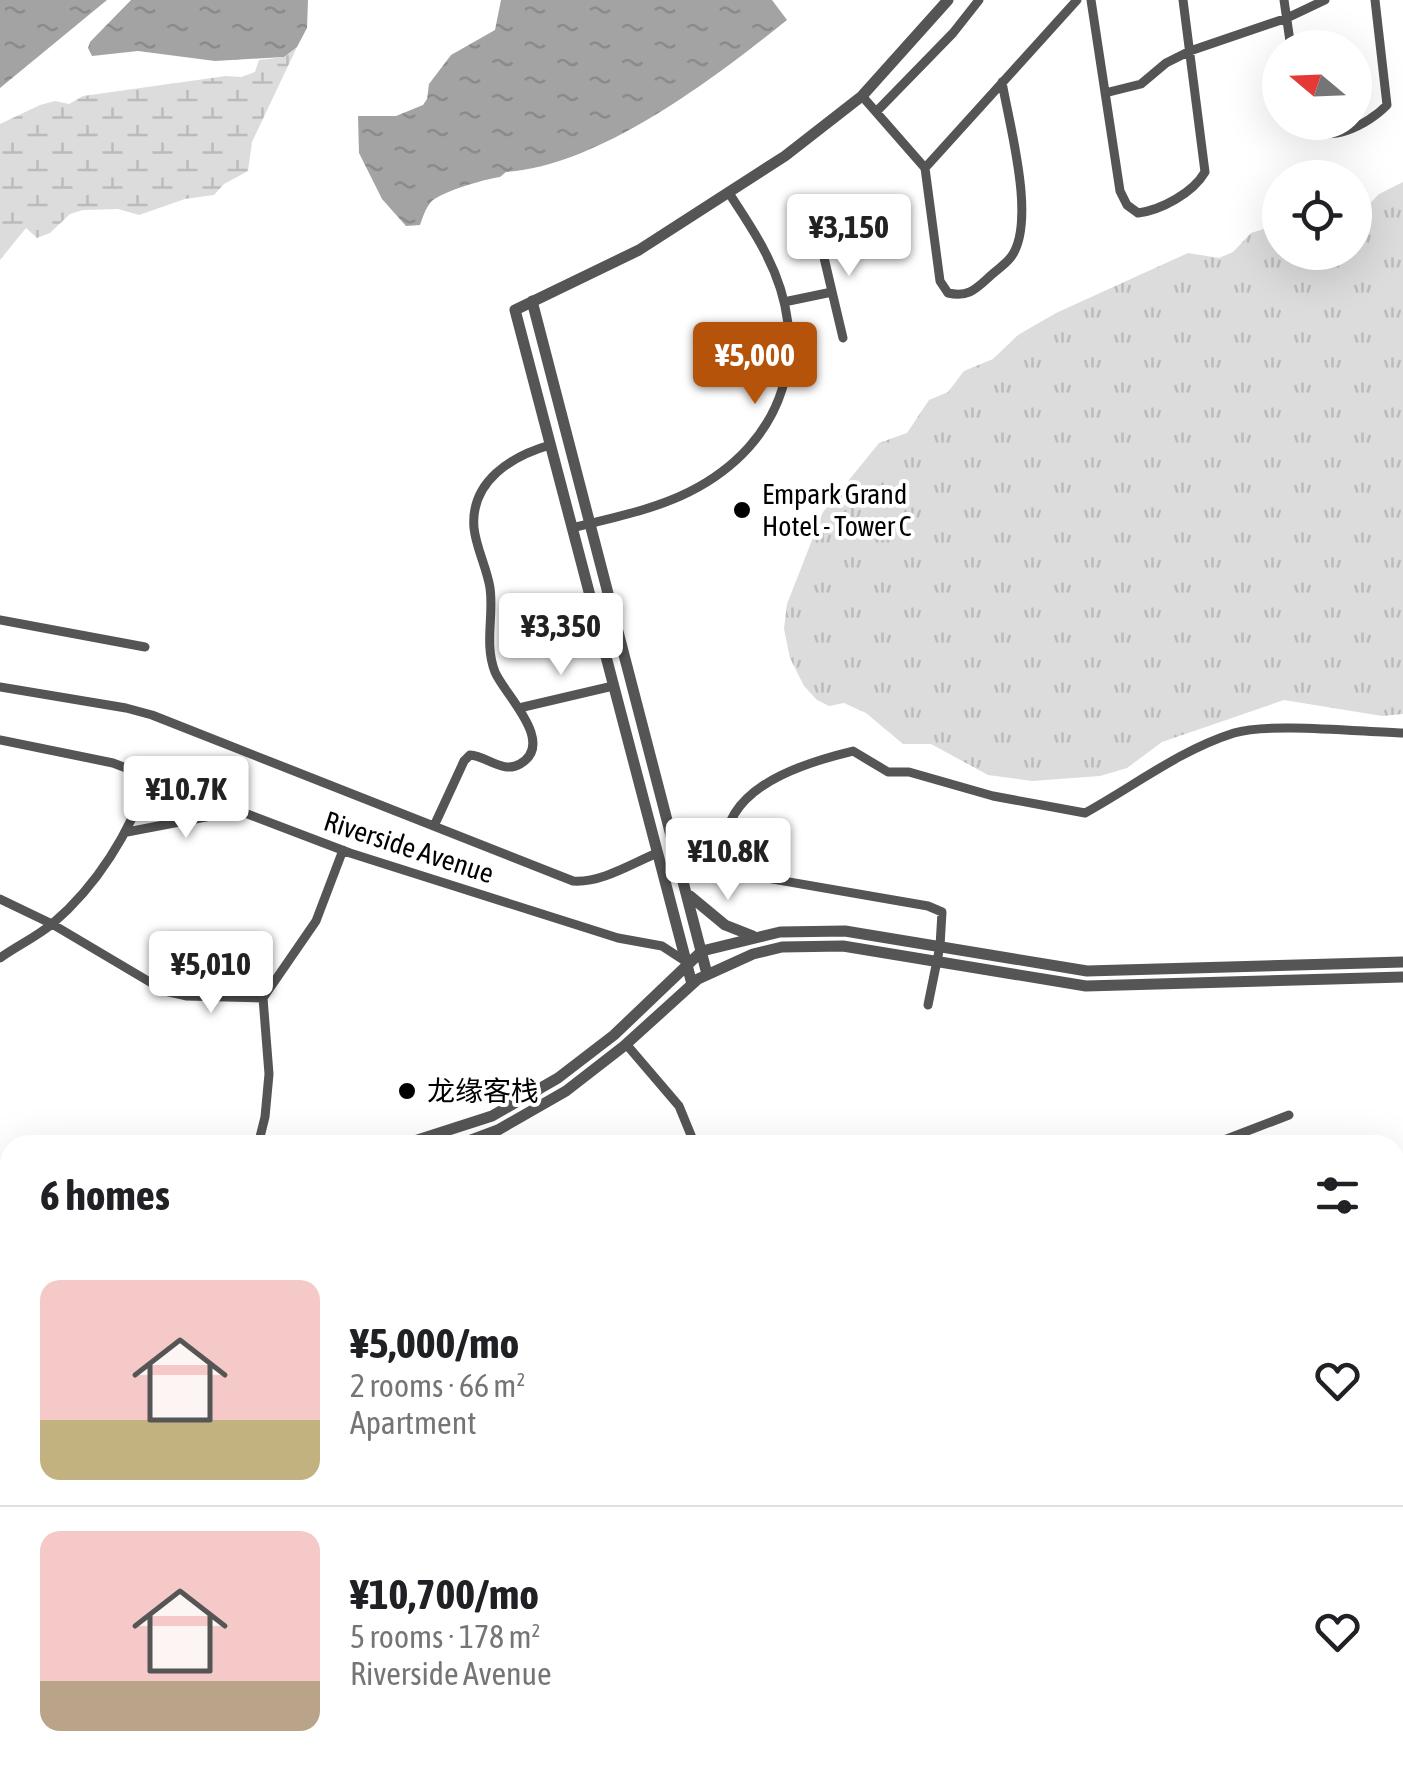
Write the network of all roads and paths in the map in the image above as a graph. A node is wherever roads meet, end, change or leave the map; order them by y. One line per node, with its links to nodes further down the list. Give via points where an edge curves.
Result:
1 (948, 0): 14 (street)
2 (979, 0): 15 (street)
3 (1077, 0): 12 (street)
4 (1091, 0): 13 (street)
5 (1183, 0): 11 (street)
6 (1284, 0): 9 (street)
7 (1326, 0): 9 (street)
8 (1375, 0): 16 (street, via 1386,105)
9 (1287, 18): 10 (street); 11 (street)
10 (1289, 30)
11 (1190, 52): 13 (street, via 1142,84); 13 (street, via 1205,172 1198,184 1153,211 1138,213 1120,191)
12 (1002, 82): 17 (street); 17 (street, via 1020,234 1012,256 963,296 948,293 940,281)
13 (1105, 93)
14 (862, 96): 15 (street); 18 (street)
15 (876, 112): 17 (street)
16 (1372, 117)
17 (925, 168)
18 (730, 193): 21 (street, via 639,250); 22 (street, via 767,254)
19 (817, 228): 20 (street)
20 (832, 292): 22 (street); 23 (street)
21 (532, 301): 24 (street, via 514,310); 25 (street)
22 (784, 302): 25 (street, via 791,346 786,384 754,442 689,492)
23 (844, 338)
24 (550, 445): 26 (street); 31 (street, via 507,462 481,492 476,510 474,528 490,586 489,650)
25 (590, 524): 26 (street); 40 (street)
26 (572, 528): 29 (street)
27 (0, 620): 28 (street)
28 (145, 647)
29 (613, 686): 31 (street); 39 (street)
30 (0, 687): 36 (street, Riverside Avenue, via 152,715)
31 (518, 708): 36 (street, via 531,732 530,756 502,767 470,754)
32 (1403, 733): 44 (street, via 1237,732 1178,757 1085,813 888,772 853,751 780,775 730,817 726,862 756,876 928,906 942,912)
33 (0, 740): 34 (street, Riverside Avenue)
34 (150, 777): 35 (street, Riverside Avenue); 37 (street)
35 (238, 810): 37 (street); 38 (street, Riverside Avenue)
36 (434, 826): 39 (street, Riverside Avenue, via 573,881)
37 (126, 832): 42 (street, via 92,883)
38 (343, 850): 49 (street, Riverside Avenue, via 618,938 662,946); 53 (street, via 316,921)
39 (657, 853): 49 (street)
40 (684, 887): 43 (street, via 724,926); 45 (street)
41 (0, 898): 42 (street)
42 (52, 924): 46 (street); 53 (street, via 165,991)
43 (758, 937): 44 (street, via 811,929); 45 (street)
44 (940, 946): 47 (street); 48 (street, via 1087,971)
45 (702, 952): 49 (street); 50 (street)
46 (0, 958)
47 (937, 961): 50 (street, via 811,944 754,954); 51 (street, via 1086,986); 54 (street)
48 (1403, 962)
49 (687, 963): 52 (street); 58 (street, via 558,1078 492,1116)
50 (707, 974): 52 (street)
51 (1403, 978)
52 (692, 984): 55 (street)
53 (263, 998): 57 (street, via 269,1074)
54 (928, 1005)
55 (626, 1044): 59 (street, via 566,1091); 60 (street, via 679,1106)
56 (1289, 1115): 61 (street)
57 (260, 1135)
58 (434, 1135)
59 (485, 1135)
60 (691, 1135)
61 (1236, 1135)

